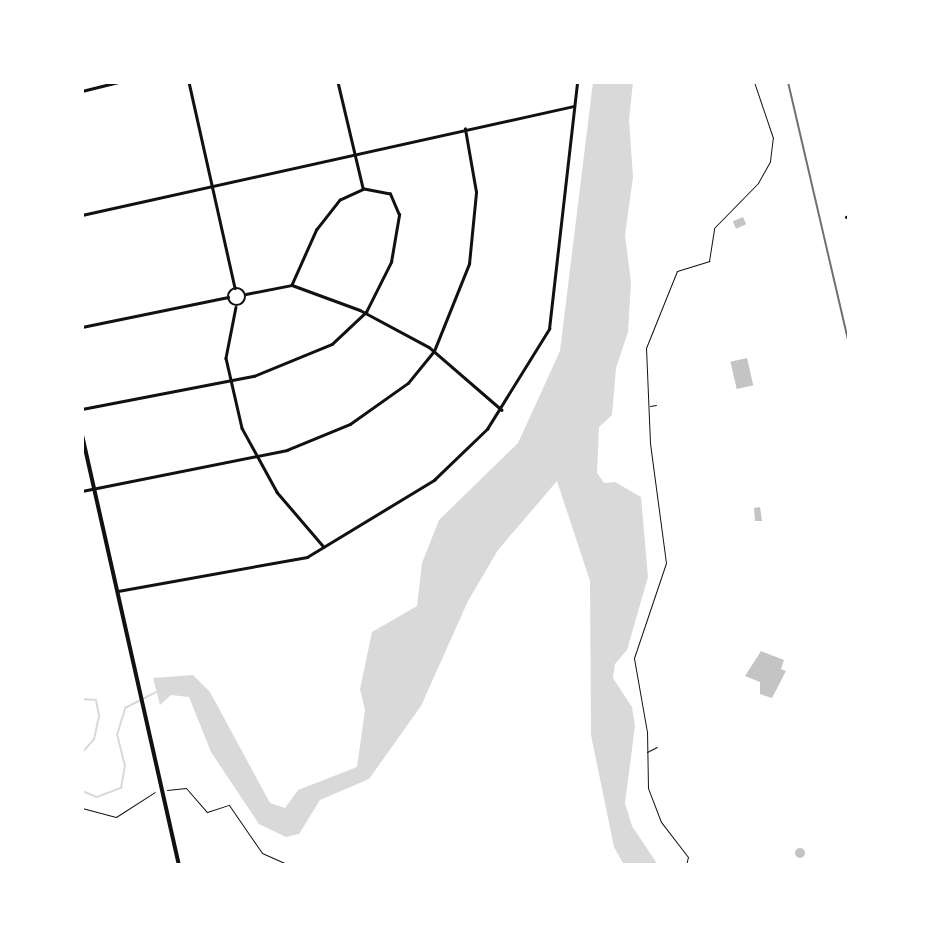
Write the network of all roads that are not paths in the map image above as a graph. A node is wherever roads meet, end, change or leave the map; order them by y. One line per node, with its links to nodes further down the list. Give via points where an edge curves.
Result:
1 (119, 82): 5 (street)
2 (189, 82): 9 (street)
3 (338, 82): 8 (street)
4 (577, 82): 6 (street)
5 (82, 90)
6 (575, 106): 7 (street); 22 (street, via 549,329)
7 (465, 129): 8 (street); 19 (street, via 476,192 475,240 462,290)
8 (354, 155): 9 (street); 10 (street)
9 (213, 185): 11 (street); 13 (street)
10 (364, 189): 12 (street, via 348,194 326,213); 17 (street, via 390,194 398,215 391,262)
11 (82, 215)
12 (292, 285): 14 (street); 17 (street)
13 (235, 288): 14 (street); 15 (street)
14 (246, 294): 16 (street, via 245,303)
15 (228, 297): 16 (street); 18 (street)
16 (236, 307): 20 (street, via 226,358)
17 (366, 312): 19 (street); 20 (street, via 349,331 311,356)
18 (82, 327)
19 (434, 351): 22 (street); 24 (street, via 408,383 360,418 323,437)
20 (229, 381): 21 (street); 24 (street)
21 (82, 409)
22 (502, 410): 27 (street, via 434,480)
23 (82, 433): 25 (street)
24 (257, 458): 25 (street); 27 (street, via 277,492)
25 (95, 488): 26 (street); 28 (street)
26 (82, 491)
27 (325, 547): 28 (street, via 293,563)
28 (118, 591): 29 (street)
29 (179, 865)

